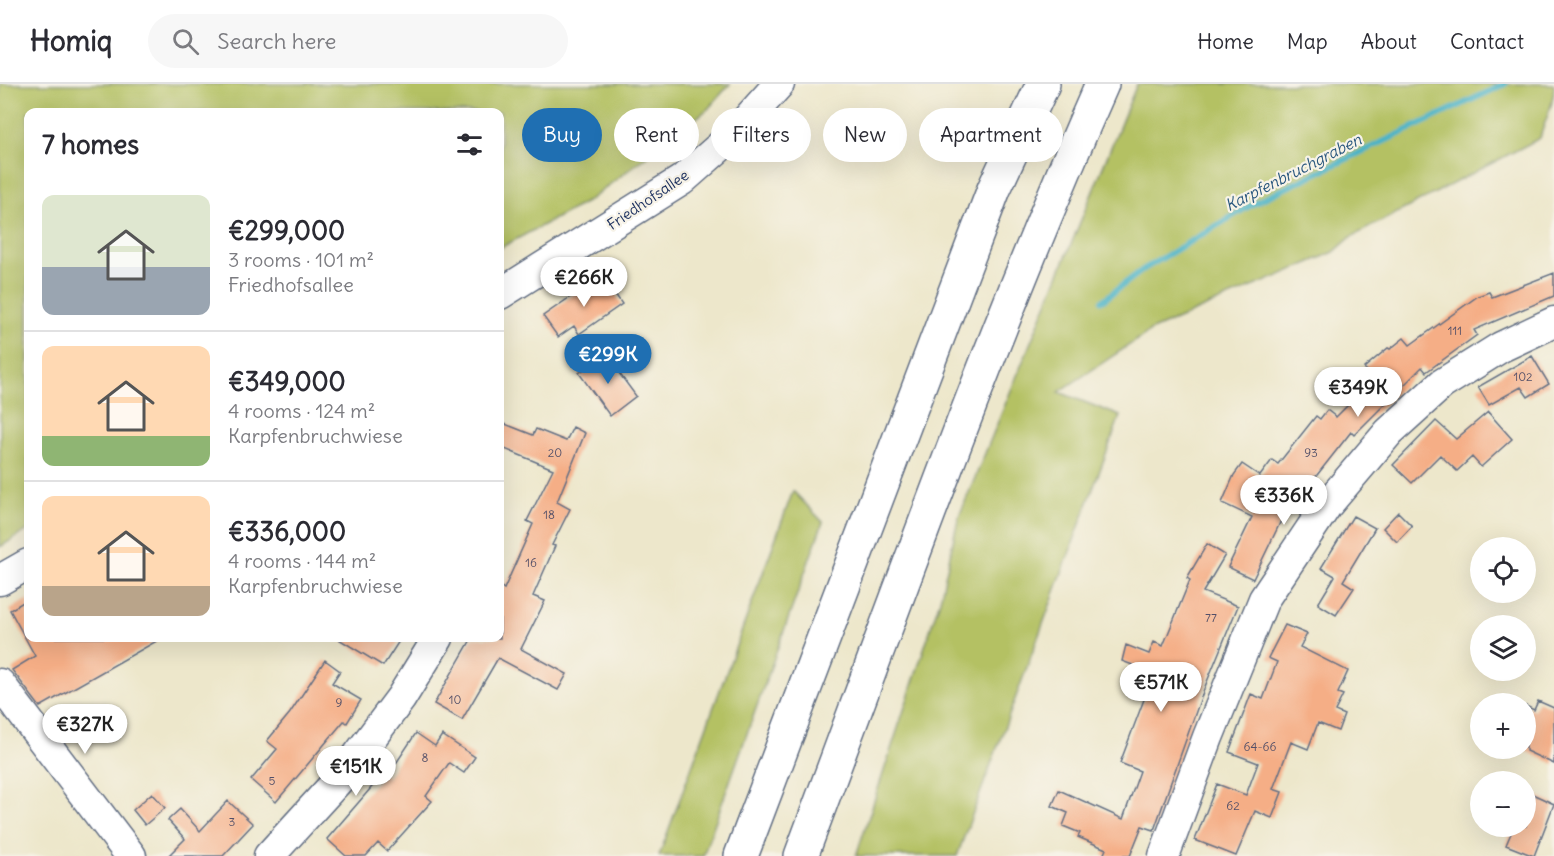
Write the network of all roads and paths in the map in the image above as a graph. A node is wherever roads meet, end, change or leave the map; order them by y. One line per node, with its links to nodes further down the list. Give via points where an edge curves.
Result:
1 (779, 84): 4 (street, Friedhofsallee, via 733,135 682,180)
2 (1043, 84): 12 (highway, via 994,189)
3 (1102, 84): 13 (highway, via 989,351)
4 (504, 291)
5 (1554, 321): 14 (street, via 1502,346 1442,384 1389,432 1327,505 1264,599)
6 (24, 566): 7 (street)
7 (0, 580)
8 (436, 642): 11 (street, via 401,698 344,774)
9 (0, 684): 10 (street)
10 (131, 856)
11 (269, 856)
12 (741, 856)
13 (801, 856)
14 (1164, 856)

